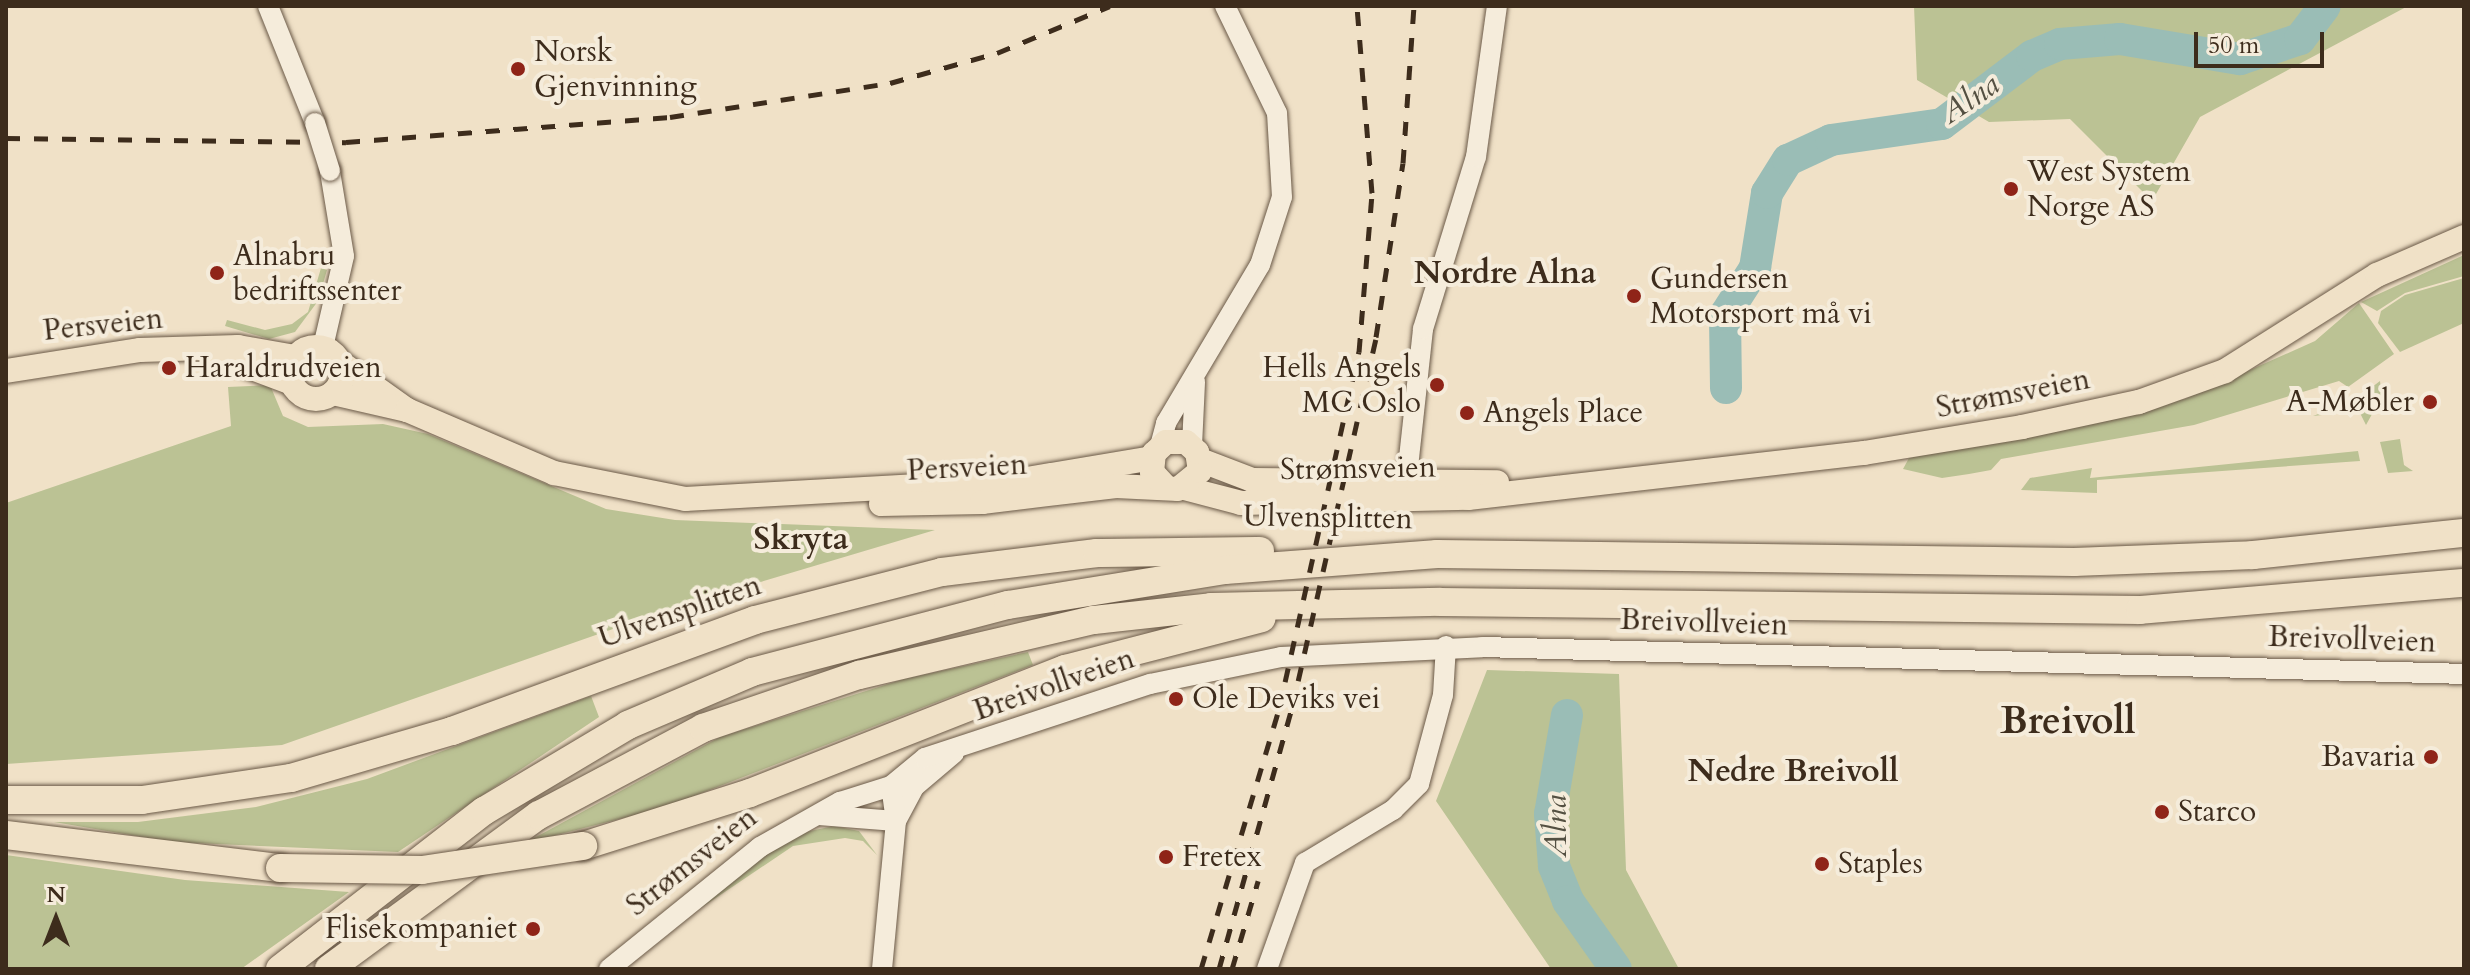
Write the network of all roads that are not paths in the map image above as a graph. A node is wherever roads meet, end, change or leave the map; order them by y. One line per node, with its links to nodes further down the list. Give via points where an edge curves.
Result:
1 (268, 6): 6 (street, bridge, via 330,171 344,256)
2 (1225, 6): 9 (street, via 1277,113 1283,180 1268,248)
3 (1497, 6): 16 (street, via 1476,157 1423,329)
4 (2464, 237): 16 (main road, Strømsveien, via 2377,275 2225,371 2139,402 1864,453 1535,486)
5 (207, 350): 7 (main road, Persveien); 8 (main road, Persveien, via 128,351); 10 (main road, Persveien)
6 (332, 355): 7 (main road); 11 (main road); 12 (main road, Persveien)
7 (295, 357): 10 (main road)
8 (6, 371)
9 (1195, 382): 13 (street, via 1166,423); 14 (street)
10 (292, 383): 11 (main road, Persveien, via 307,398)
11 (333, 393): 12 (main road, Persveien)
12 (407, 410): 17 (main road, Persveien, via 554,473 607,486 685,499)
13 (1156, 452): 14 (main road, Persveien); 15 (main road, via 1155,478); 17 (main road, Persveien, via 1021,480)
14 (1196, 453): 15 (main road, via 1197,477); 16 (main road, Strømsveien, via 1252,480)
15 (1175, 488): 16 (main road, Strømsveien, via 1241,503); 17 (main road, Persveien, via 947,503)
16 (1406, 492)
17 (771, 499)
18 (2464, 533): 19 (highway, via 2268,554 2074,562)
19 (1437, 554): 26 (highway, Ulvensplitten, via 1097,553 942,572 743,624 452,731 291,778 203,793); 30 (highway, via 1103,587 920,624 752,672 573,754)
20 (2464, 583): 21 (highway, via 2262,604 2095,611 1518,602)
21 (1301, 608): 29 (highway, bridge, via 1065,669 750,793 583,846 422,870 280,868); 33 (highway, via 1211,607 1094,620 929,656 764,704 645,754 539,815)
22 (1446, 646): 23 (street, Breivollveien); 24 (street, Breivollveien, via 1281,657 1201,672); 36 (street, via 1443,695 1419,784 1393,810 1305,863)
23 (2464, 674)
24 (957, 750): 25 (street, Breivollveien, via 925,758); 28 (street, Breivollveien, via 915,786)
25 (891, 786): 27 (street, Strømsveien); 28 (street)
26 (6, 800)
27 (819, 815): 28 (street); 34 (street, Strømsveien, via 760,847)
28 (896, 821): 35 (street)
29 (6, 835)
30 (334, 923): 31 (highway); 32 (highway)
31 (256, 969)
32 (280, 969)
33 (329, 969)
34 (609, 969)
35 (882, 969)
36 (1267, 969)

